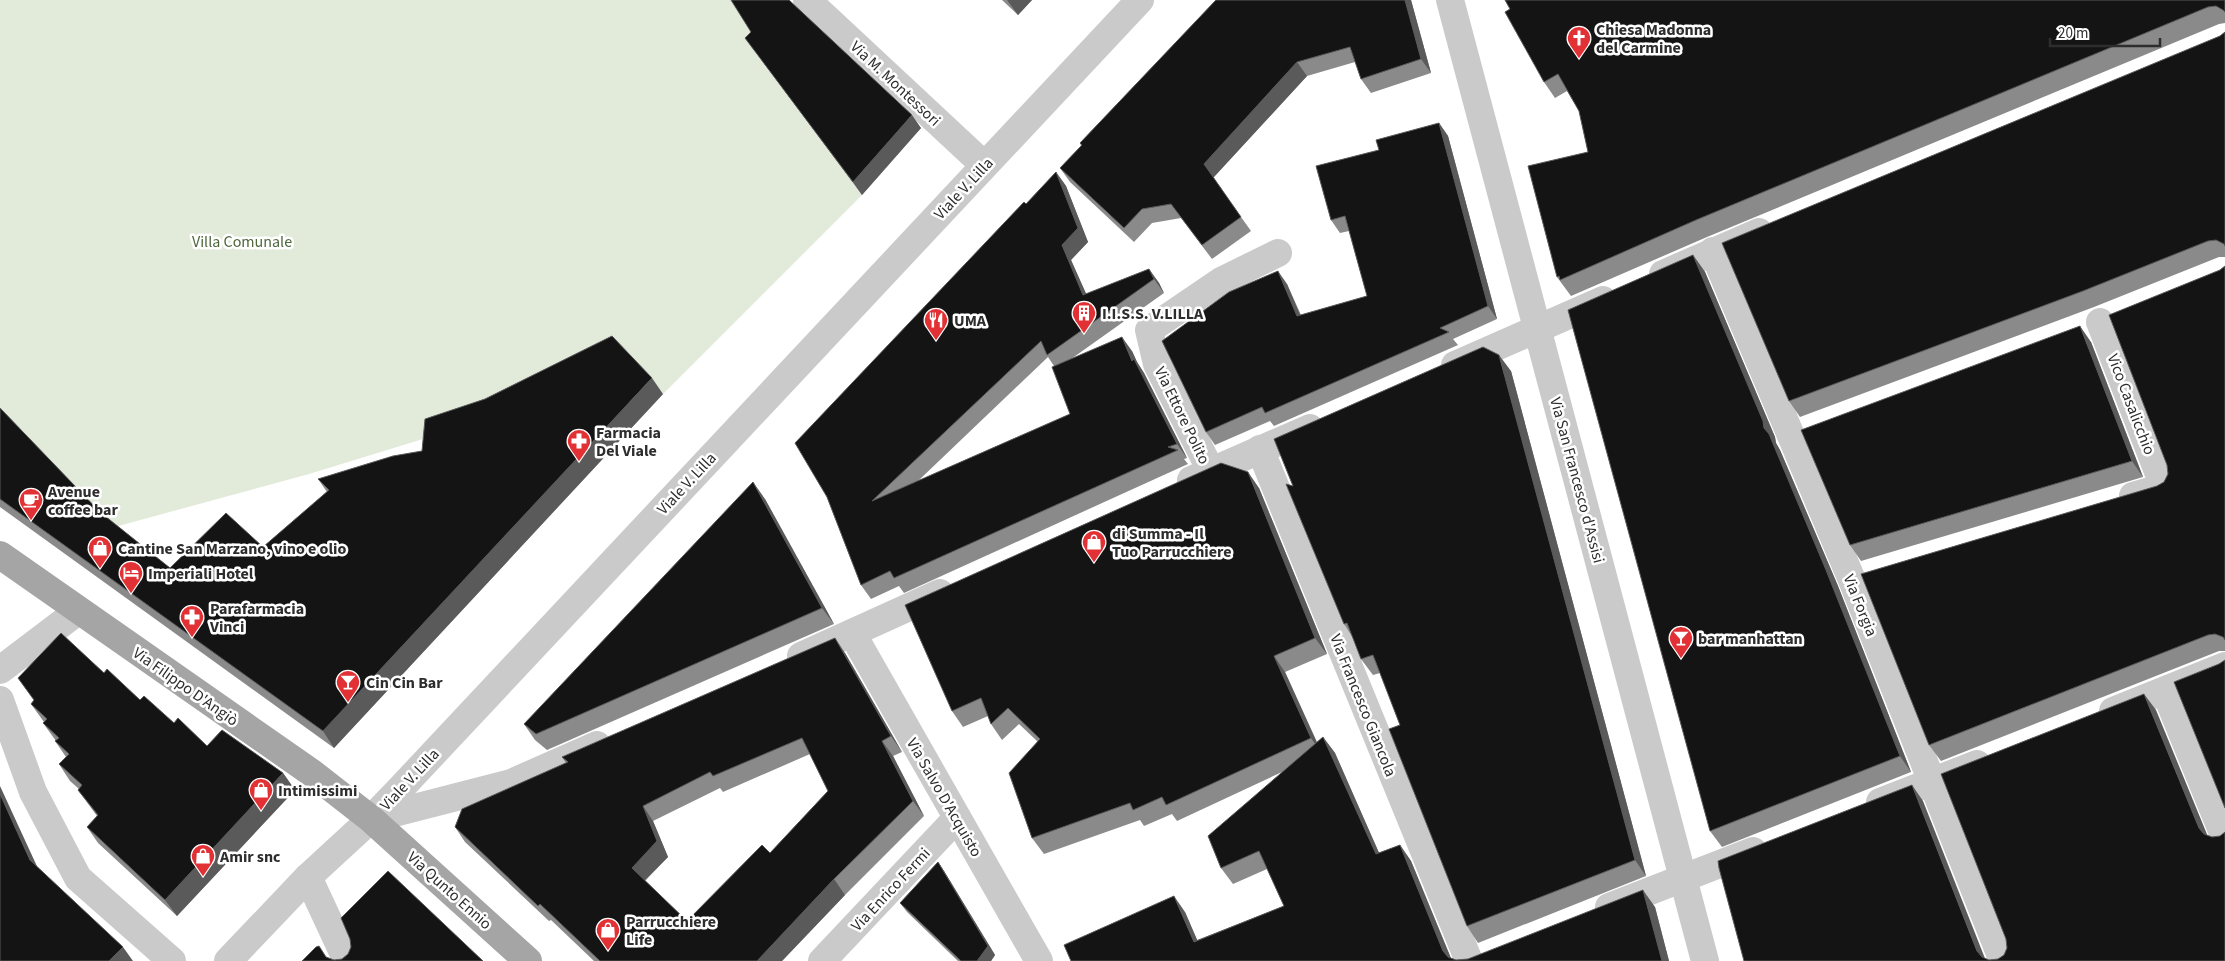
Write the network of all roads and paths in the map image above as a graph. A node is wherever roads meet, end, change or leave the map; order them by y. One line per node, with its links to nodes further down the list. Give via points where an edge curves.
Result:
1 (807, 0): 4 (street, Via M. Montessori)
2 (1140, 0): 4 (street, Viale V. Lilla)
3 (1450, 0): 10 (street, Via San Francesco d'Assisi)
4 (984, 165): 37 (street, Viale V. Lilla)
5 (1786, 221): 6 (street)
6 (1713, 251): 10 (street); 15 (street, Via Forgia)
7 (1278, 253): 17 (street, Via Ettore Polito, via 1221,281 1149,330 1157,364)
8 (2127, 311): 9 (street)
9 (2100, 322): 11 (street); 19 (street, Vico Casalicchio, via 2164,487)
10 (1538, 329): 12 (street); 41 (street, Via San Francesco d'Assisi)
11 (2073, 332)
12 (1430, 376)
13 (1332, 418): 16 (street)
14 (1817, 428): 15 (street)
15 (1790, 438): 22 (street, Via Forgia)
16 (1260, 450): 17 (street); 43 (street, Via Francesco Giancola)
17 (1211, 471): 18 (street)
18 (1166, 492)
19 (2107, 504)
20 (0, 555): 24 (main road, Via Filippo D'Angiò)
21 (1880, 572): 22 (street)
22 (1852, 580): 34 (street, Via Forgia)
23 (960, 585): 25 (street)
24 (78, 611): 28 (street); 37 (main road, Via Filippo D'Angiò, via 312,772)
25 (852, 633): 26 (street); 36 (street, Via Salvo D'Acquisto)
26 (780, 665)
27 (2225, 666): 29 (street)
28 (0, 670)
29 (2165, 691): 31 (street); 38 (street)
30 (0, 700): 44 (street, via 33,792 78,878)
31 (2093, 718)
32 (619, 736): 37 (street, via 511,783)
33 (2004, 754): 34 (street)
34 (1932, 782): 35 (street); 51 (street, Via Forgia)
35 (1858, 810)
36 (957, 818): 48 (street, Via Enrico Fermi); 49 (street, Via Salvo D'Acquisto)
37 (371, 819): 40 (street, Viale V. Lilla); 47 (main road, Via Qunto Ennio)
38 (2225, 838)
39 (1775, 843): 41 (street)
40 (308, 877): 45 (street, Viale V. Lilla); 46 (street)
41 (1682, 878): 42 (street); 50 (street, Via San Francesco d'Assisi)
42 (1582, 918)
43 (1478, 959)
44 (172, 961)
45 (228, 961)
46 (347, 961)
47 (528, 961)
48 (822, 961)
49 (1040, 961)
50 (1705, 961)
51 (2003, 961)

